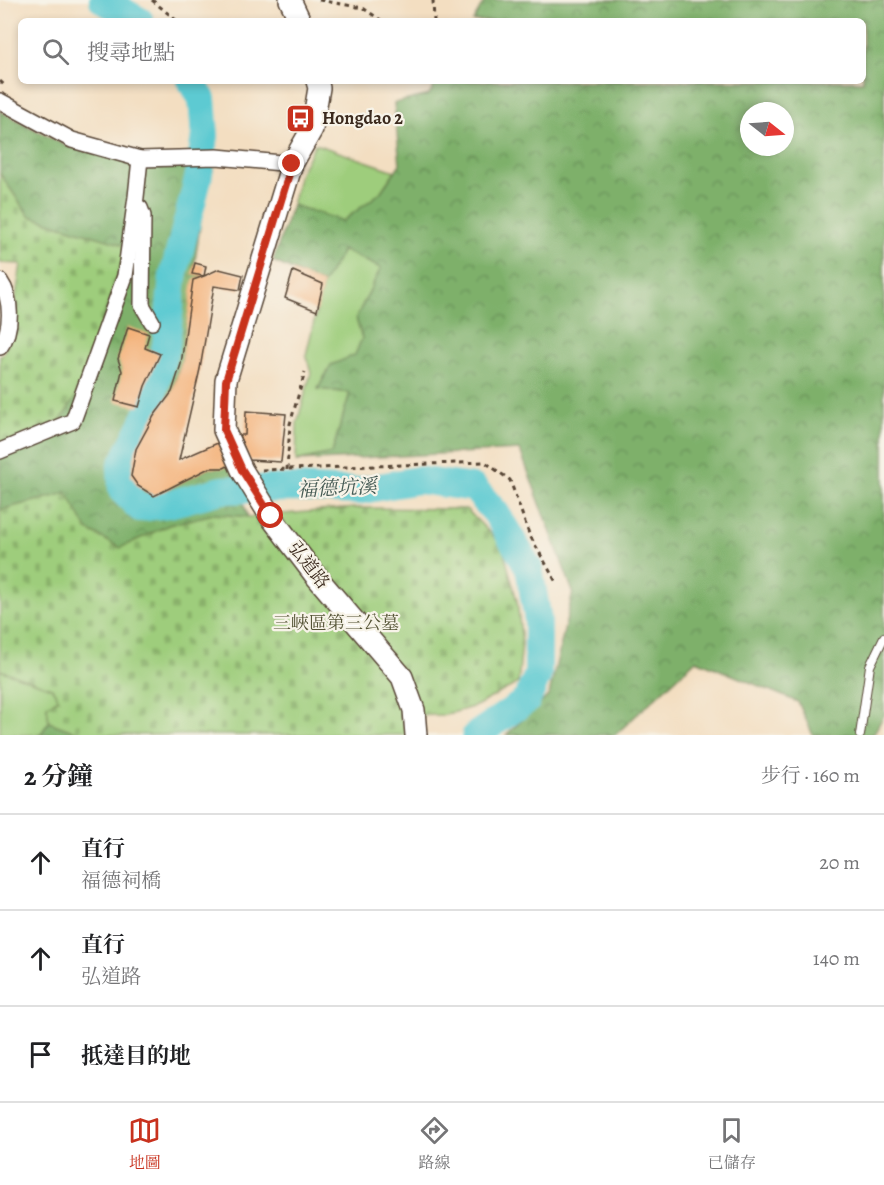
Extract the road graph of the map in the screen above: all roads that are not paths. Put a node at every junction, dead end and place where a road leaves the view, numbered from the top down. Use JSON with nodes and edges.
{"nodes":[{"id":1,"x":290,"y":0,"type":"edge"},
{"id":2,"x":299,"y":18,"type":"edge"},
{"id":3,"x":317,"y":84,"type":"edge"},
{"id":4,"x":0,"y":101,"type":"edge"},
{"id":5,"x":140,"y":159,"type":"junction"},
{"id":6,"x":292,"y":164,"type":"junction"},
{"id":7,"x":136,"y":197,"type":"junction"},
{"id":8,"x":0,"y":281,"type":"edge"},
{"id":9,"x":152,"y":322,"type":"dead end"},
{"id":10,"x":0,"y":347,"type":"edge"},
{"id":11,"x":0,"y":451,"type":"edge"},
{"id":12,"x":884,"y":637,"type":"edge"},
{"id":13,"x":416,"y":735,"type":"edge"},
{"id":14,"x":860,"y":735,"type":"edge"}],
"edges":[{"from":1,"to":2,"type":"street"},
{"from":3,"to":6,"type":"street"},
{"from":4,"to":5,"type":"street"},
{"from":5,"to":6,"type":"street"},
{"from":5,"to":7,"type":"street"},
{"from":6,"to":13,"type":"street","name":"弘道路"},
{"from":7,"to":9,"type":"street"},
{"from":7,"to":11,"type":"street"},
{"from":8,"to":10,"type":"street"},
{"from":12,"to":14,"type":"lane"}]}
